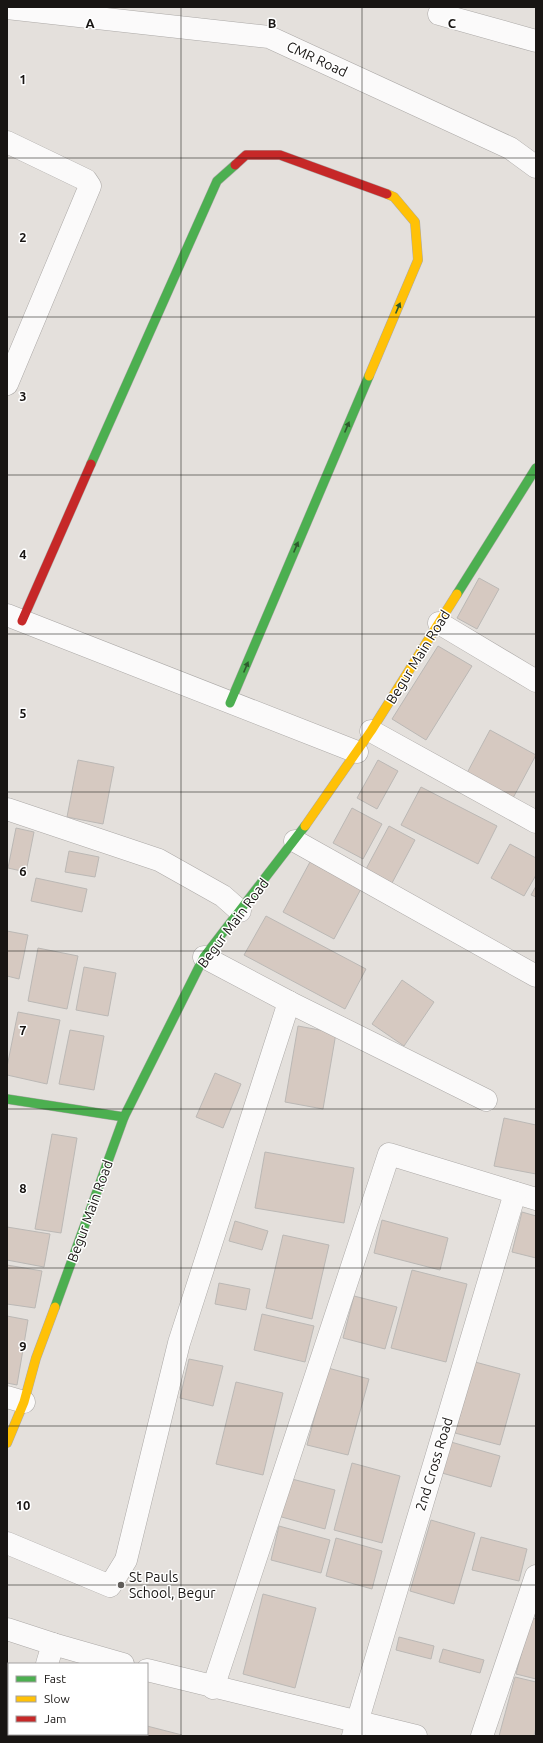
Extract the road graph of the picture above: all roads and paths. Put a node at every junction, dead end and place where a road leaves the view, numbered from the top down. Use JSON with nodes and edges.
{"nodes":[{"id":1,"x":7,"y":8,"type":"edge"},
{"id":2,"x":439,"y":14,"type":"dead end"},
{"id":3,"x":536,"y":41,"type":"edge"},
{"id":4,"x":7,"y":142,"type":"edge"},
{"id":5,"x":536,"y":167,"type":"edge"},
{"id":6,"x":7,"y":384,"type":"edge"},
{"id":7,"x":536,"y":468,"type":"edge"},
{"id":8,"x":14,"y":618,"type":"edge"},
{"id":9,"x":439,"y":622,"type":"junction"},
{"id":10,"x":536,"y":681,"type":"edge"},
{"id":11,"x":230,"y":703,"type":"junction"},
{"id":12,"x":371,"y":731,"type":"junction"},
{"id":13,"x":357,"y":752,"type":"junction"},
{"id":14,"x":7,"y":809,"type":"edge"},
{"id":15,"x":536,"y":822,"type":"edge"},
{"id":16,"x":295,"y":841,"type":"junction"},
{"id":17,"x":240,"y":911,"type":"junction"},
{"id":18,"x":204,"y":957,"type":"junction"},
{"id":19,"x":536,"y":976,"type":"edge"},
{"id":20,"x":289,"y":1002,"type":"junction"},
{"id":21,"x":7,"y":1099,"type":"edge"},
{"id":22,"x":486,"y":1100,"type":"dead end"},
{"id":23,"x":124,"y":1117,"type":"junction"},
{"id":24,"x":515,"y":1193,"type":"junction"},
{"id":25,"x":536,"y":1199,"type":"edge"},
{"id":26,"x":15,"y":1399,"type":"edge"},
{"id":27,"x":7,"y":1443,"type":"edge"},
{"id":28,"x":7,"y":1543,"type":"edge"},
{"id":29,"x":535,"y":1582,"type":"edge"},
{"id":30,"x":7,"y":1629,"type":"edge"},
{"id":31,"x":50,"y":1654,"type":"edge"},
{"id":32,"x":116,"y":1663,"type":"edge"},
{"id":33,"x":148,"y":1670,"type":"edge"},
{"id":34,"x":213,"y":1688,"type":"junction"},
{"id":35,"x":355,"y":1729,"type":"edge"},
{"id":36,"x":416,"y":1736,"type":"edge"},
{"id":37,"x":482,"y":1736,"type":"edge"}],
"edges":[{"from":1,"to":5,"type":"street","name":"CMR Road"},
{"from":2,"to":3,"type":"street"},
{"from":4,"to":6,"type":"street"},
{"from":7,"to":9,"type":"street","name":"Begur Main Road"},
{"from":8,"to":11,"type":"street"},
{"from":11,"to":8,"type":"street","one_way":true},
{"from":9,"to":10,"type":"street"},
{"from":9,"to":12,"type":"street","name":"Begur Main Road"},
{"from":11,"to":13,"type":"street"},
{"from":12,"to":13,"type":"street","name":"Begur Main Road"},
{"from":12,"to":15,"type":"street"},
{"from":13,"to":16,"type":"street","name":"Begur Main Road"},
{"from":14,"to":17,"type":"street"},
{"from":16,"to":17,"type":"street","name":"Begur Main Road"},
{"from":16,"to":19,"type":"street"},
{"from":17,"to":18,"type":"street","name":"Begur Main Road"},
{"from":18,"to":20,"type":"street"},
{"from":18,"to":23,"type":"street","name":"Begur Main Road"},
{"from":20,"to":22,"type":"street"},
{"from":20,"to":28,"type":"street"},
{"from":21,"to":23,"type":"street"},
{"from":23,"to":26,"type":"street","name":"Begur Main Road"},
{"from":24,"to":25,"type":"street"},
{"from":24,"to":34,"type":"street"},
{"from":24,"to":35,"type":"street","name":"2nd Cross Road"},
{"from":26,"to":27,"type":"street","name":"Begur Main Road"},
{"from":29,"to":37,"type":"street"},
{"from":30,"to":31,"type":"street"},
{"from":31,"to":32,"type":"street"},
{"from":33,"to":34,"type":"street"},
{"from":34,"to":35,"type":"street"},
{"from":35,"to":36,"type":"street"}]}
